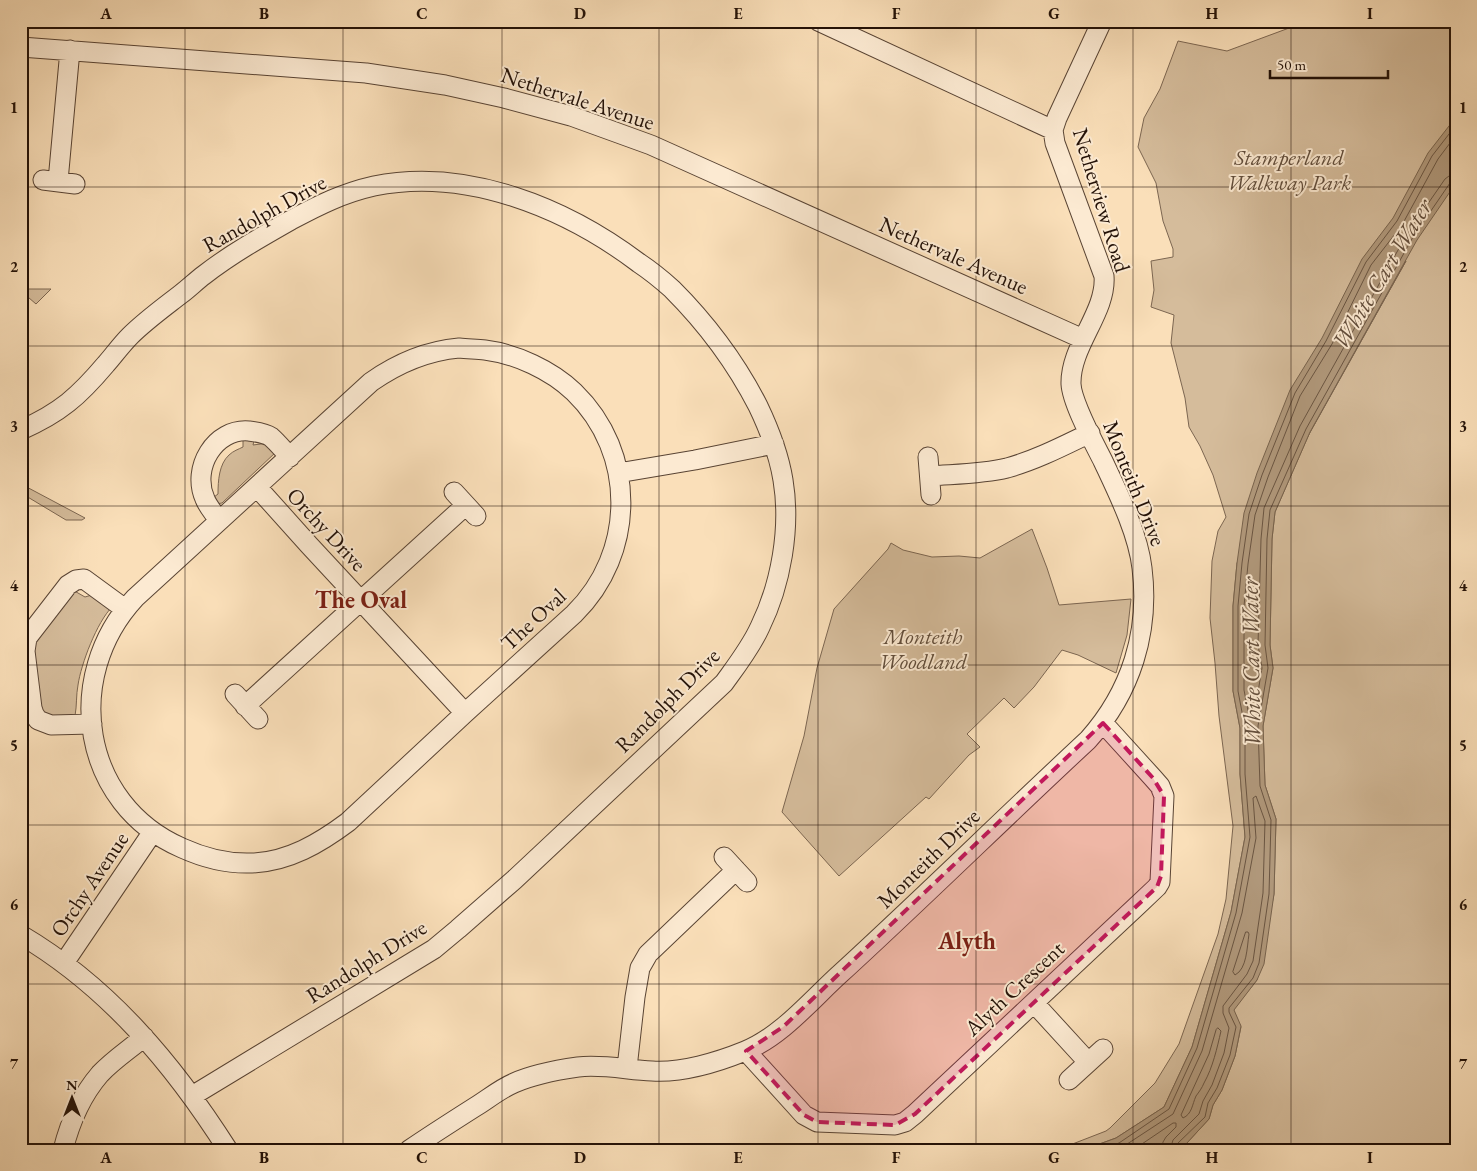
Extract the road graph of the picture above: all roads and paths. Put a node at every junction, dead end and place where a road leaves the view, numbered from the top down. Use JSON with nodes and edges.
{"nodes":[{"id":1,"x":818,"y":21,"type":"edge"},
{"id":2,"x":1102,"y":21,"type":"edge"},
{"id":3,"x":21,"y":47,"type":"edge"},
{"id":4,"x":70,"y":50,"type":"junction"},
{"id":5,"x":1054,"y":130,"type":"junction"},
{"id":6,"x":59,"y":181,"type":"dead end"},
{"id":7,"x":1083,"y":339,"type":"junction"},
{"id":8,"x":21,"y":430,"type":"edge"},
{"id":9,"x":1090,"y":433,"type":"junction"},
{"id":10,"x":774,"y":444,"type":"junction"},
{"id":11,"x":290,"y":457,"type":"junction"},
{"id":12,"x":928,"y":457,"type":"dead end"},
{"id":13,"x":618,"y":473,"type":"junction"},
{"id":14,"x":930,"y":476,"type":"junction"},
{"id":15,"x":257,"y":487,"type":"junction"},
{"id":16,"x":932,"y":495,"type":"dead end"},
{"id":17,"x":465,"y":504,"type":"dead end"},
{"id":18,"x":219,"y":522,"type":"junction"},
{"id":19,"x":361,"y":600,"type":"junction"},
{"id":20,"x":125,"y":609,"type":"junction"},
{"id":21,"x":246,"y":706,"type":"dead end"},
{"id":22,"x":465,"y":712,"type":"junction"},
{"id":23,"x":1103,"y":723,"type":"junction"},
{"id":24,"x":92,"y":724,"type":"junction"},
{"id":25,"x":152,"y":833,"type":"junction"},
{"id":26,"x":735,"y":870,"type":"dead end"},
{"id":27,"x":21,"y":935,"type":"edge"},
{"id":28,"x":64,"y":963,"type":"junction"},
{"id":29,"x":1034,"y":1003,"type":"junction"},
{"id":30,"x":144,"y":1037,"type":"junction"},
{"id":31,"x":1103,"y":1048,"type":"dead end"},
{"id":32,"x":746,"y":1051,"type":"junction"},
{"id":33,"x":1088,"y":1062,"type":"junction"},
{"id":34,"x":627,"y":1068,"type":"junction"},
{"id":35,"x":1069,"y":1080,"type":"dead end"},
{"id":36,"x":192,"y":1096,"type":"junction"},
{"id":37,"x":64,"y":1150,"type":"edge"},
{"id":38,"x":228,"y":1150,"type":"edge"},
{"id":39,"x":409,"y":1150,"type":"edge"}],
"edges":[{"from":1,"to":5,"type":"street"},
{"from":2,"to":5,"type":"street","name":"Netherview Road"},
{"from":3,"to":4,"type":"street","name":"Nethervale Avenue"},
{"from":4,"to":6,"type":"street"},
{"from":4,"to":7,"type":"street","name":"Nethervale Avenue"},
{"from":5,"to":7,"type":"street","name":"Netherview Road"},
{"from":7,"to":9,"type":"street","name":"Monteith Drive"},
{"from":8,"to":10,"type":"street","name":"Randolph Drive"},
{"from":9,"to":14,"type":"street"},
{"from":9,"to":23,"type":"street","name":"Monteith Drive"},
{"from":10,"to":13,"type":"street"},
{"from":10,"to":36,"type":"street","name":"Randolph Drive"},
{"from":11,"to":13,"type":"street","name":"The Oval"},
{"from":11,"to":15,"type":"street","name":"The Oval"},
{"from":11,"to":18,"type":"street"},
{"from":12,"to":14,"type":"street"},
{"from":13,"to":22,"type":"street","name":"The Oval"},
{"from":14,"to":16,"type":"street"},
{"from":15,"to":18,"type":"street","name":"The Oval"},
{"from":15,"to":19,"type":"street","name":"Orchy Drive"},
{"from":17,"to":19,"type":"street"},
{"from":18,"to":20,"type":"street","name":"The Oval"},
{"from":19,"to":21,"type":"street"},
{"from":19,"to":22,"type":"street","name":"Orchy Drive"},
{"from":20,"to":24,"type":"street","name":"The Oval"},
{"from":20,"to":24,"type":"street"},
{"from":22,"to":25,"type":"street","name":"The Oval"},
{"from":23,"to":29,"type":"street","name":"Alyth Crescent"},
{"from":23,"to":32,"type":"street","name":"Monteith Drive"},
{"from":24,"to":25,"type":"street","name":"The Oval"},
{"from":25,"to":28,"type":"street","name":"Orchy Avenue"},
{"from":26,"to":34,"type":"street"},
{"from":27,"to":28,"type":"street"},
{"from":28,"to":30,"type":"street"},
{"from":29,"to":32,"type":"street","name":"Alyth Crescent"},
{"from":29,"to":33,"type":"street"},
{"from":30,"to":36,"type":"street"},
{"from":30,"to":37,"type":"street"},
{"from":31,"to":33,"type":"street"},
{"from":32,"to":34,"type":"street","name":"Monteith Drive"},
{"from":33,"to":35,"type":"street"},
{"from":34,"to":39,"type":"street","name":"Monteith Drive"},
{"from":36,"to":38,"type":"street"}]}
